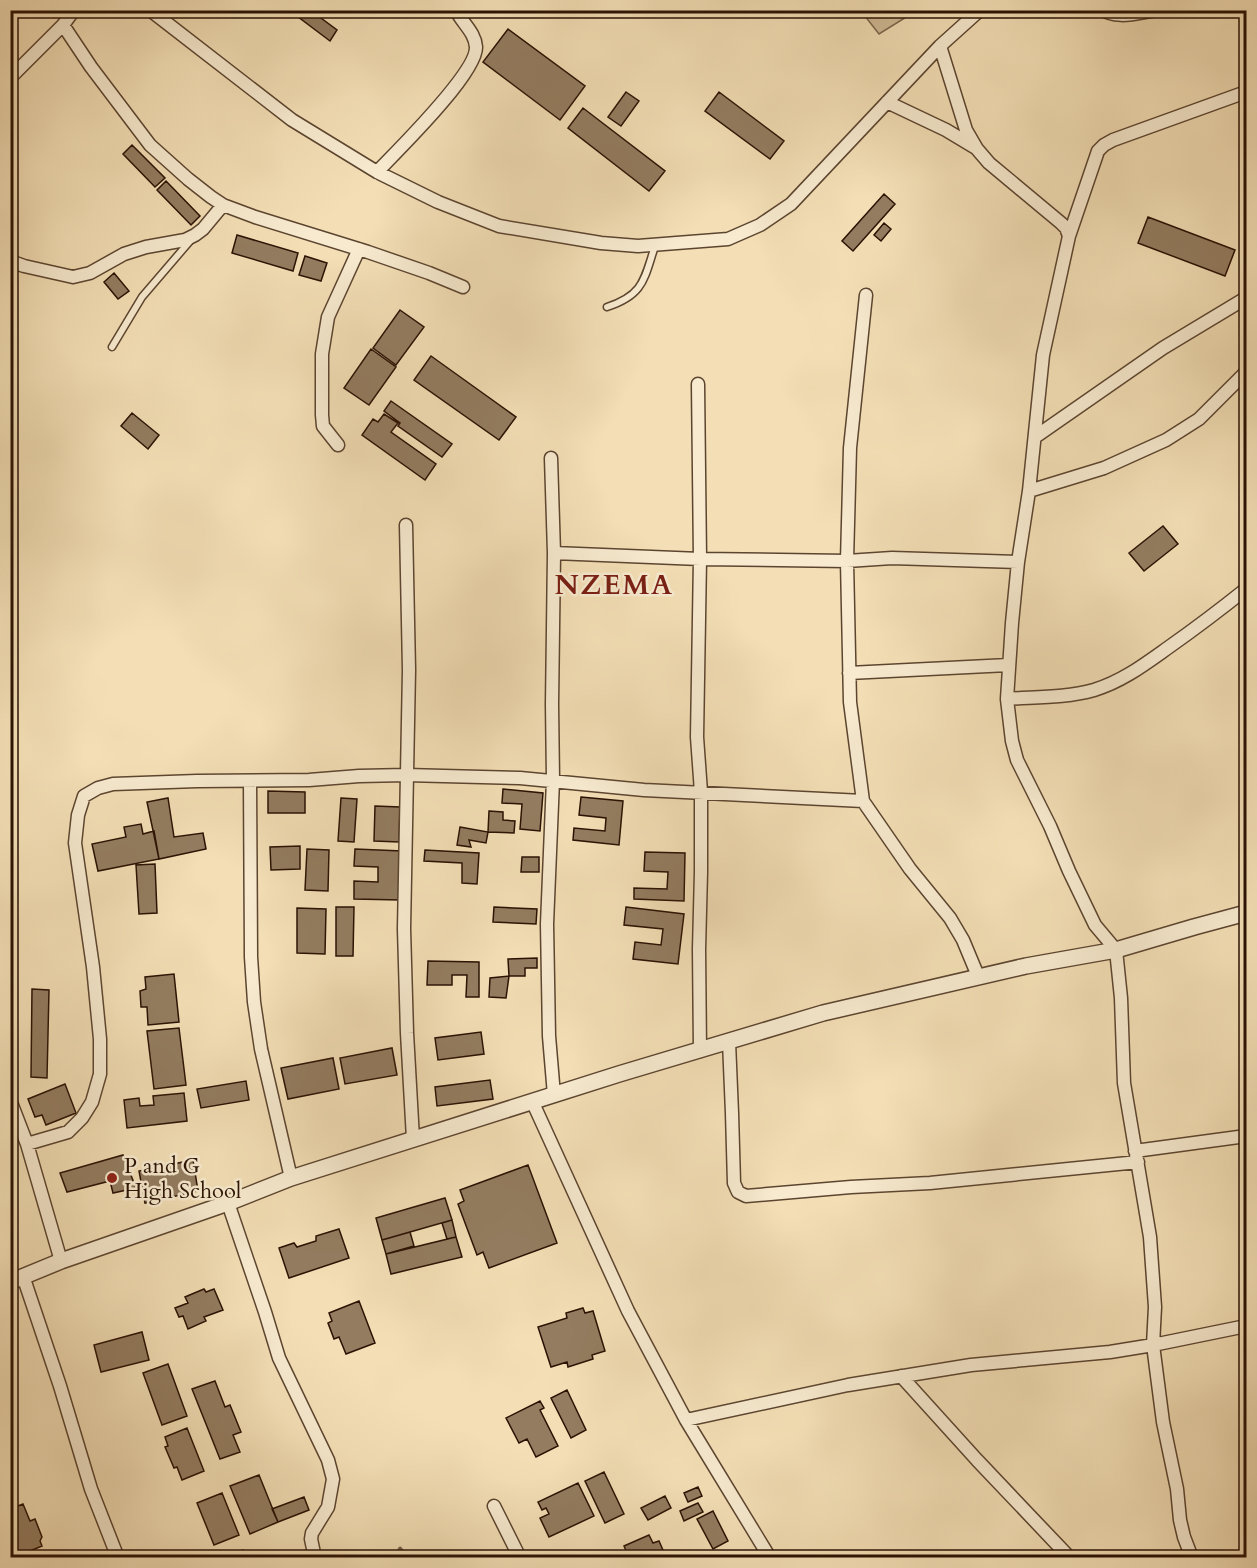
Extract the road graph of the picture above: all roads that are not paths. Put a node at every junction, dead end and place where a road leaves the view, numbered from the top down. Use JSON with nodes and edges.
{"nodes":[{"id":1,"x":74,"y":10,"type":"edge"},
{"id":2,"x":150,"y":10,"type":"edge"},
{"id":3,"x":456,"y":10,"type":"edge"},
{"id":4,"x":980,"y":10,"type":"edge"},
{"id":5,"x":1095,"y":10,"type":"edge"},
{"id":6,"x":1157,"y":13,"type":"dead end"},
{"id":7,"x":63,"y":25,"type":"junction"},
{"id":8,"x":940,"y":46,"type":"junction"},
{"id":9,"x":10,"y":78,"type":"edge"},
{"id":10,"x":1246,"y":92,"type":"edge"},
{"id":11,"x":887,"y":102,"type":"junction"},
{"id":12,"x":977,"y":149,"type":"junction"},
{"id":13,"x":377,"y":171,"type":"junction"},
{"id":14,"x":223,"y":205,"type":"junction"},
{"id":15,"x":195,"y":235,"type":"junction"},
{"id":16,"x":1069,"y":236,"type":"junction"},
{"id":17,"x":655,"y":245,"type":"junction"},
{"id":18,"x":359,"y":249,"type":"junction"},
{"id":19,"x":10,"y":261,"type":"edge"},
{"id":20,"x":462,"y":287,"type":"dead end"},
{"id":21,"x":866,"y":295,"type":"dead end"},
{"id":22,"x":1246,"y":298,"type":"edge"},
{"id":23,"x":607,"y":307,"type":"dead end"},
{"id":24,"x":112,"y":347,"type":"dead end"},
{"id":25,"x":1246,"y":372,"type":"edge"},
{"id":26,"x":698,"y":384,"type":"dead end"},
{"id":27,"x":1035,"y":437,"type":"junction"},
{"id":28,"x":338,"y":446,"type":"dead end"},
{"id":29,"x":551,"y":458,"type":"dead end"},
{"id":30,"x":1029,"y":491,"type":"junction"},
{"id":31,"x":406,"y":525,"type":"dead end"},
{"id":32,"x":554,"y":554,"type":"junction"},
{"id":33,"x":700,"y":559,"type":"junction"},
{"id":34,"x":848,"y":561,"type":"junction"},
{"id":35,"x":1018,"y":562,"type":"junction"},
{"id":36,"x":1246,"y":589,"type":"edge"},
{"id":37,"x":1008,"y":665,"type":"junction"},
{"id":38,"x":849,"y":673,"type":"junction"},
{"id":39,"x":1007,"y":699,"type":"junction"},
{"id":40,"x":406,"y":775,"type":"junction"},
{"id":41,"x":553,"y":780,"type":"junction"},
{"id":42,"x":250,"y":781,"type":"junction"},
{"id":43,"x":701,"y":792,"type":"junction"},
{"id":44,"x":863,"y":801,"type":"junction"},
{"id":45,"x":1246,"y":913,"type":"edge"},
{"id":46,"x":1116,"y":950,"type":"junction"},
{"id":47,"x":978,"y":976,"type":"junction"},
{"id":48,"x":729,"y":1042,"type":"junction"},
{"id":49,"x":700,"y":1051,"type":"junction"},
{"id":50,"x":554,"y":1095,"type":"junction"},
{"id":51,"x":10,"y":1100,"type":"edge"},
{"id":52,"x":532,"y":1103,"type":"junction"},
{"id":53,"x":1246,"y":1136,"type":"edge"},
{"id":54,"x":413,"y":1139,"type":"junction"},
{"id":55,"x":27,"y":1144,"type":"junction"},
{"id":56,"x":1136,"y":1157,"type":"junction"},
{"id":57,"x":291,"y":1178,"type":"junction"},
{"id":58,"x":228,"y":1203,"type":"junction"},
{"id":59,"x":61,"y":1261,"type":"junction"},
{"id":60,"x":17,"y":1279,"type":"edge"},
{"id":61,"x":1246,"y":1326,"type":"edge"},
{"id":62,"x":1153,"y":1345,"type":"junction"},
{"id":63,"x":901,"y":1376,"type":"junction"},
{"id":64,"x":686,"y":1420,"type":"junction"},
{"id":65,"x":495,"y":1506,"type":"dead end"},
{"id":66,"x":118,"y":1557,"type":"edge"},
{"id":67,"x":315,"y":1557,"type":"edge"},
{"id":68,"x":520,"y":1557,"type":"edge"},
{"id":69,"x":770,"y":1557,"type":"edge"},
{"id":70,"x":1070,"y":1557,"type":"edge"},
{"id":71,"x":1192,"y":1557,"type":"edge"}],
"edges":[{"from":1,"to":7,"type":"street"},
{"from":2,"to":13,"type":"street"},
{"from":3,"to":13,"type":"street"},
{"from":4,"to":8,"type":"street"},
{"from":5,"to":6,"type":"lane"},
{"from":7,"to":9,"type":"street"},
{"from":7,"to":14,"type":"street"},
{"from":8,"to":11,"type":"street"},
{"from":8,"to":12,"type":"street"},
{"from":10,"to":16,"type":"street"},
{"from":11,"to":12,"type":"street"},
{"from":11,"to":17,"type":"street"},
{"from":12,"to":16,"type":"street"},
{"from":13,"to":17,"type":"street"},
{"from":14,"to":15,"type":"street"},
{"from":14,"to":18,"type":"street"},
{"from":15,"to":19,"type":"street"},
{"from":15,"to":24,"type":"lane"},
{"from":16,"to":27,"type":"street"},
{"from":17,"to":23,"type":"lane"},
{"from":18,"to":20,"type":"street"},
{"from":18,"to":28,"type":"street"},
{"from":21,"to":34,"type":"street"},
{"from":22,"to":27,"type":"street"},
{"from":25,"to":30,"type":"street"},
{"from":26,"to":33,"type":"street"},
{"from":27,"to":30,"type":"street"},
{"from":29,"to":32,"type":"street"},
{"from":30,"to":35,"type":"street"},
{"from":31,"to":40,"type":"street"},
{"from":32,"to":33,"type":"street"},
{"from":32,"to":41,"type":"street"},
{"from":33,"to":34,"type":"street"},
{"from":33,"to":43,"type":"street"},
{"from":34,"to":35,"type":"street"},
{"from":34,"to":38,"type":"street"},
{"from":35,"to":37,"type":"street"},
{"from":36,"to":39,"type":"street"},
{"from":37,"to":38,"type":"street"},
{"from":37,"to":39,"type":"street"},
{"from":38,"to":44,"type":"street"},
{"from":39,"to":46,"type":"street"},
{"from":40,"to":41,"type":"street"},
{"from":40,"to":42,"type":"street"},
{"from":40,"to":54,"type":"street"},
{"from":41,"to":43,"type":"street"},
{"from":41,"to":50,"type":"street"},
{"from":42,"to":55,"type":"street"},
{"from":42,"to":57,"type":"street"},
{"from":43,"to":44,"type":"street"},
{"from":43,"to":49,"type":"street"},
{"from":44,"to":47,"type":"street"},
{"from":45,"to":46,"type":"street"},
{"from":46,"to":47,"type":"street"},
{"from":46,"to":56,"type":"street"},
{"from":47,"to":48,"type":"street"},
{"from":48,"to":49,"type":"street"},
{"from":48,"to":56,"type":"street"},
{"from":49,"to":50,"type":"street"},
{"from":50,"to":52,"type":"street"},
{"from":51,"to":55,"type":"street"},
{"from":52,"to":54,"type":"street"},
{"from":52,"to":64,"type":"street"},
{"from":53,"to":56,"type":"street"},
{"from":54,"to":57,"type":"street"},
{"from":55,"to":59,"type":"street"},
{"from":56,"to":62,"type":"street"},
{"from":57,"to":58,"type":"street"},
{"from":58,"to":59,"type":"street"},
{"from":58,"to":67,"type":"street"},
{"from":59,"to":60,"type":"street"},
{"from":60,"to":66,"type":"street"},
{"from":61,"to":62,"type":"street"},
{"from":62,"to":63,"type":"street"},
{"from":62,"to":71,"type":"street"},
{"from":63,"to":64,"type":"street"},
{"from":63,"to":70,"type":"street"},
{"from":64,"to":69,"type":"street"},
{"from":65,"to":68,"type":"street"}]}
